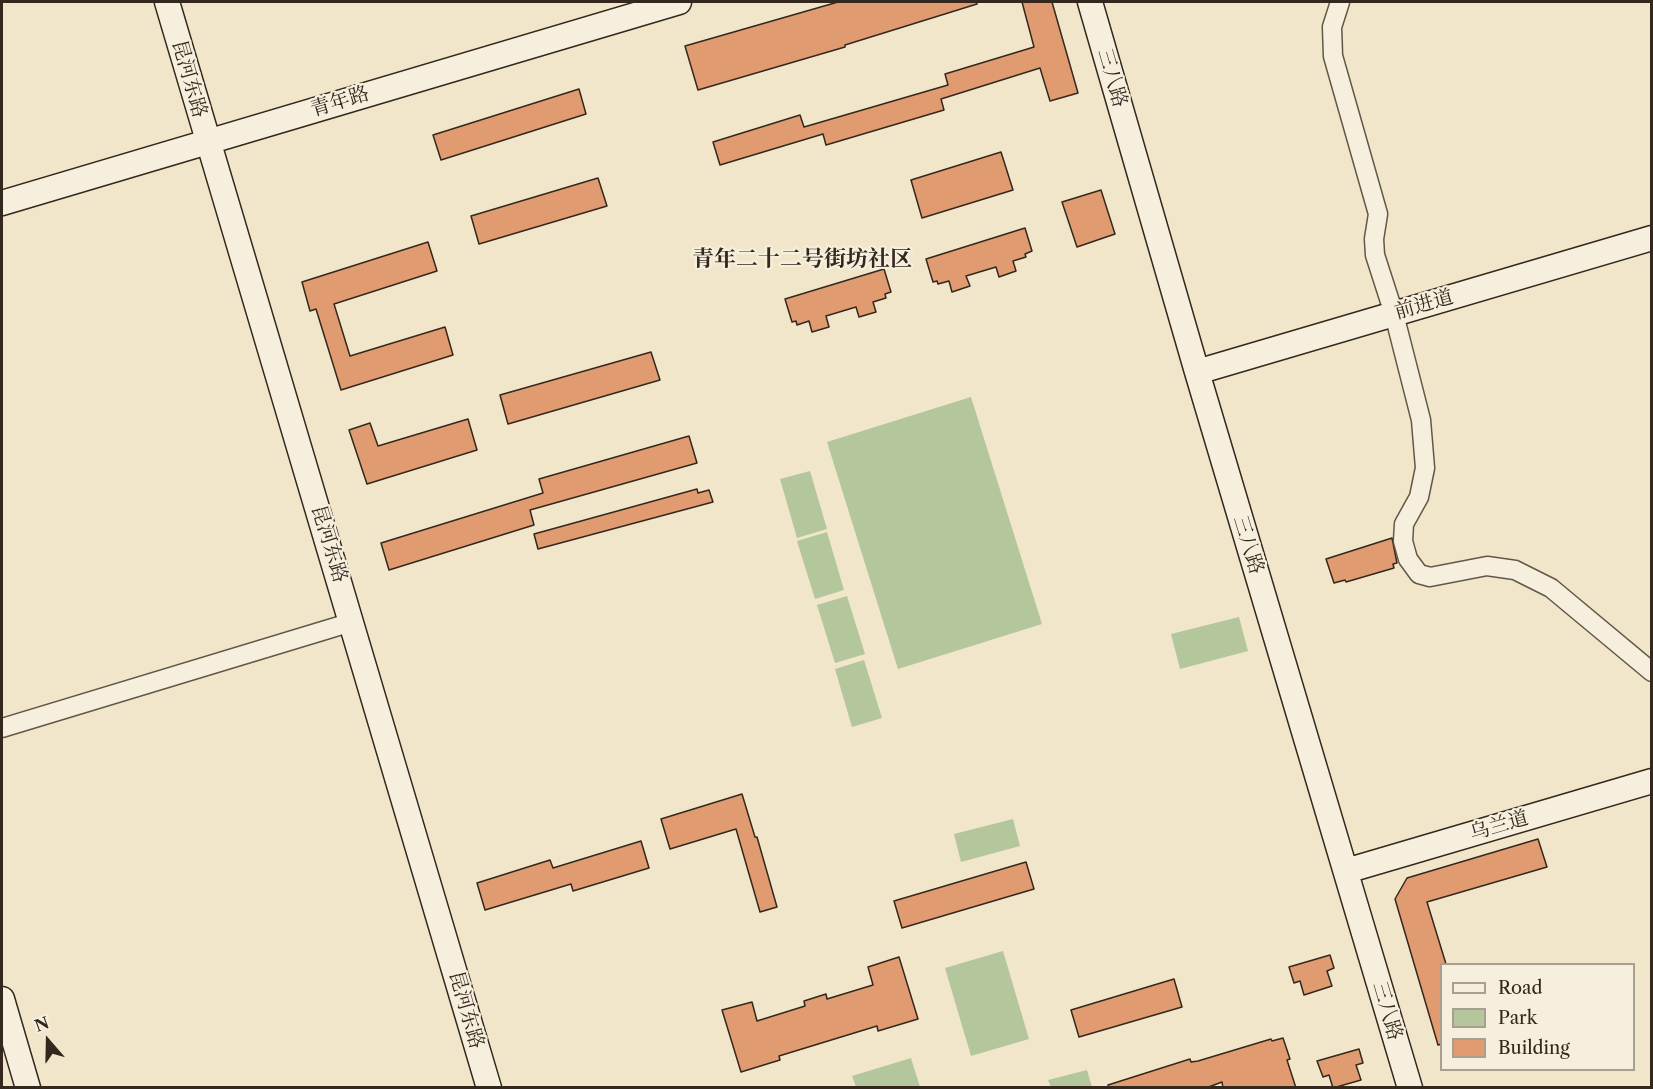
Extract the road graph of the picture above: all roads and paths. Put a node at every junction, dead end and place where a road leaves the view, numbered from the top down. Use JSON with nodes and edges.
{"nodes":[{"id":1,"x":167,"y":2,"type":"edge"},
{"id":2,"x":679,"y":2,"type":"edge"},
{"id":3,"x":1090,"y":2,"type":"edge"},
{"id":4,"x":1340,"y":2,"type":"edge"},
{"id":5,"x":208,"y":142,"type":"junction"},
{"id":6,"x":2,"y":203,"type":"edge"},
{"id":7,"x":1652,"y":238,"type":"edge"},
{"id":8,"x":1394,"y":314,"type":"junction"},
{"id":9,"x":1197,"y":372,"type":"junction"},
{"id":10,"x":352,"y":622,"type":"junction"},
{"id":11,"x":1652,"y":672,"type":"edge"},
{"id":12,"x":2,"y":728,"type":"edge"},
{"id":13,"x":1652,"y":781,"type":"edge"},
{"id":14,"x":1346,"y":871,"type":"junction"},
{"id":15,"x":2,"y":999,"type":"edge"},
{"id":16,"x":28,"y":1088,"type":"edge"},
{"id":17,"x":489,"y":1088,"type":"edge"},
{"id":18,"x":1410,"y":1088,"type":"edge"}],
"edges":[{"from":1,"to":5,"type":"street","name":"昆河东路"},
{"from":2,"to":5,"type":"street","name":"青年路"},
{"from":3,"to":9,"type":"street","name":"三八路"},
{"from":4,"to":8,"type":"street"},
{"from":5,"to":6,"type":"street","name":"青年路"},
{"from":5,"to":10,"type":"street","name":"昆河东路"},
{"from":7,"to":8,"type":"street","name":"前进道"},
{"from":8,"to":9,"type":"street","name":"前进道"},
{"from":8,"to":11,"type":"street"},
{"from":9,"to":14,"type":"street","name":"三八路"},
{"from":10,"to":12,"type":"street"},
{"from":10,"to":17,"type":"street","name":"昆河东路"},
{"from":13,"to":14,"type":"street","name":"乌兰道"},
{"from":14,"to":18,"type":"street","name":"三八路"},
{"from":15,"to":16,"type":"street"}]}
